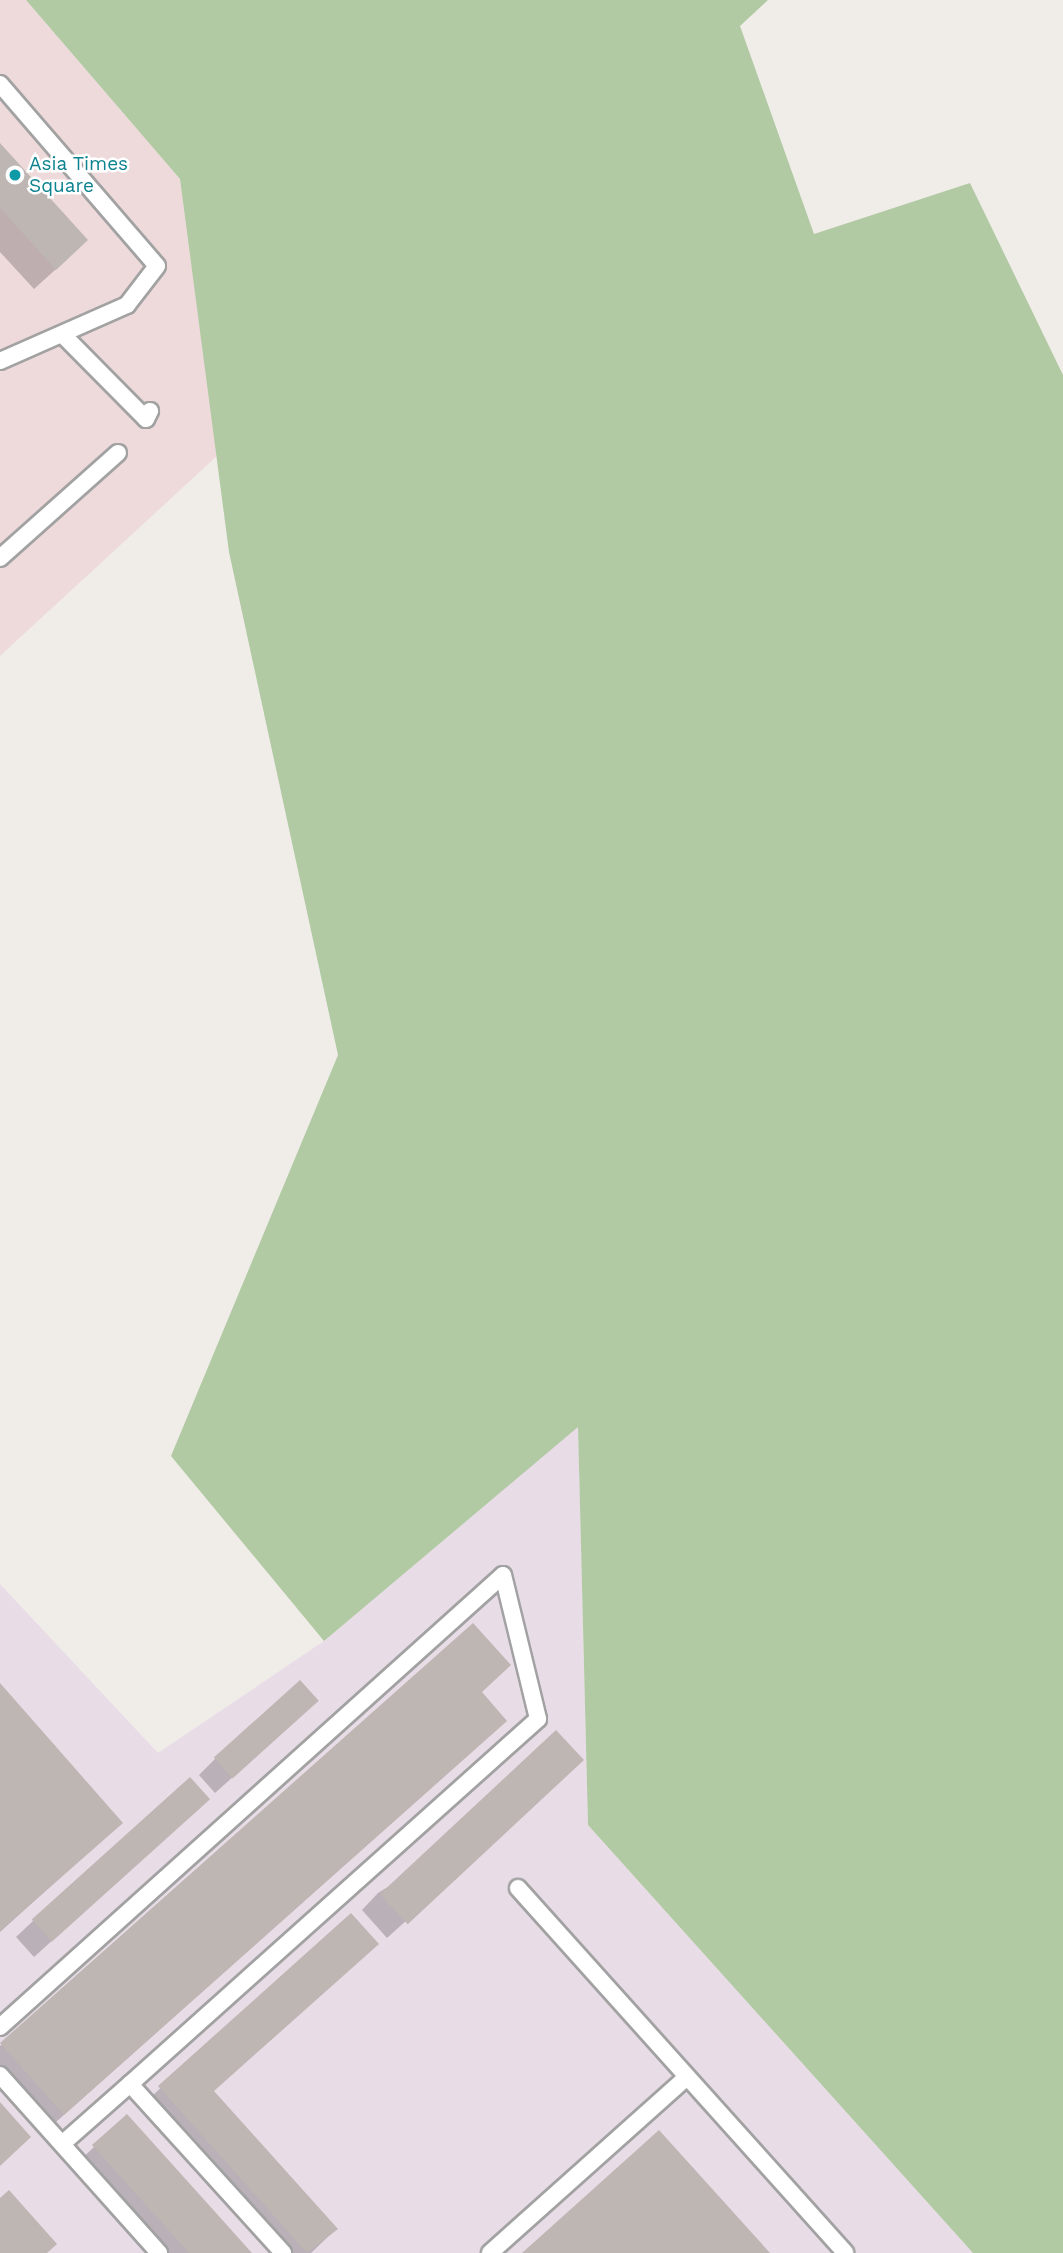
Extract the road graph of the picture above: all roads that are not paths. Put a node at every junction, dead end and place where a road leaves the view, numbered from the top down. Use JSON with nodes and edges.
{"nodes":[{"id":1,"x":0,"y":84,"type":"edge"},
{"id":2,"x":63,"y":335,"type":"junction"},
{"id":3,"x":0,"y":361,"type":"edge"},
{"id":4,"x":150,"y":411,"type":"dead end"},
{"id":5,"x":118,"y":453,"type":"dead end"},
{"id":6,"x":0,"y":558,"type":"edge"},
{"id":7,"x":518,"y":1888,"type":"dead end"},
{"id":8,"x":0,"y":2027,"type":"edge"},
{"id":9,"x":0,"y":2074,"type":"edge"},
{"id":10,"x":687,"y":2077,"type":"junction"},
{"id":11,"x":130,"y":2084,"type":"junction"},
{"id":12,"x":62,"y":2144,"type":"junction"},
{"id":13,"x":159,"y":2253,"type":"edge"},
{"id":14,"x":283,"y":2253,"type":"edge"},
{"id":15,"x":490,"y":2253,"type":"edge"},
{"id":16,"x":845,"y":2253,"type":"edge"}],
"edges":[{"from":1,"to":2,"type":"lane"},
{"from":2,"to":3,"type":"lane"},
{"from":2,"to":4,"type":"lane"},
{"from":5,"to":6,"type":"lane"},
{"from":7,"to":10,"type":"lane"},
{"from":8,"to":11,"type":"lane"},
{"from":9,"to":12,"type":"lane"},
{"from":10,"to":15,"type":"lane"},
{"from":10,"to":16,"type":"lane"},
{"from":11,"to":12,"type":"lane"},
{"from":11,"to":14,"type":"lane"},
{"from":12,"to":13,"type":"lane"}]}
